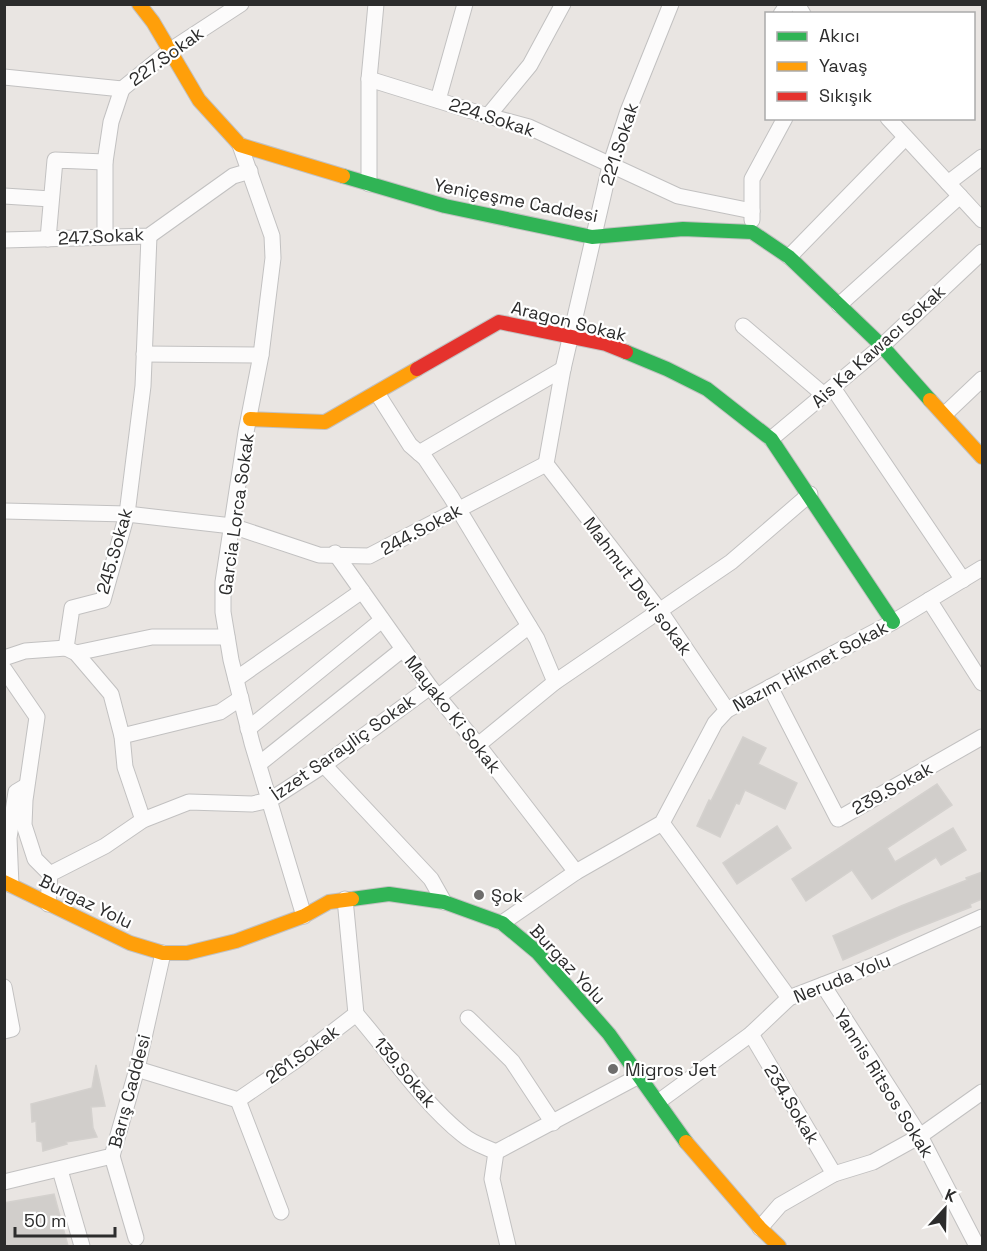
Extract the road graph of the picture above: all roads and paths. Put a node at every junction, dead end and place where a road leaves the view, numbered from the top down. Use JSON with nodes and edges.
{"nodes":[{"id":1,"x":140,"y":4,"type":"edge"},
{"id":2,"x":241,"y":4,"type":"edge"},
{"id":3,"x":376,"y":4,"type":"edge"},
{"id":4,"x":465,"y":4,"type":"edge"},
{"id":5,"x":563,"y":4,"type":"edge"},
{"id":6,"x":671,"y":4,"type":"edge"},
{"id":7,"x":169,"y":51,"type":"junction"},
{"id":8,"x":4,"y":76,"type":"edge"},
{"id":9,"x":369,"y":79,"type":"junction"},
{"id":10,"x":122,"y":89,"type":"junction"},
{"id":11,"x":438,"y":100,"type":"junction"},
{"id":12,"x":488,"y":116,"type":"junction"},
{"id":13,"x":784,"y":120,"type":"edge"},
{"id":14,"x":890,"y":120,"type":"edge"},
{"id":15,"x":905,"y":138,"type":"junction"},
{"id":16,"x":240,"y":145,"type":"junction"},
{"id":17,"x":982,"y":157,"type":"edge"},
{"id":18,"x":105,"y":162,"type":"junction"},
{"id":19,"x":610,"y":166,"type":"junction"},
{"id":20,"x":250,"y":171,"type":"junction"},
{"id":21,"x":948,"y":183,"type":"junction"},
{"id":22,"x":369,"y":184,"type":"junction"},
{"id":23,"x":4,"y":196,"type":"edge"},
{"id":24,"x":960,"y":196,"type":"junction"},
{"id":25,"x":51,"y":200,"type":"junction"},
{"id":26,"x":752,"y":211,"type":"junction"},
{"id":27,"x":982,"y":220,"type":"edge"},
{"id":28,"x":752,"y":232,"type":"junction"},
{"id":29,"x":149,"y":236,"type":"junction"},
{"id":30,"x":105,"y":237,"type":"junction"},
{"id":31,"x":592,"y":237,"type":"junction"},
{"id":32,"x":48,"y":238,"type":"junction"},
{"id":33,"x":4,"y":240,"type":"edge"},
{"id":34,"x":982,"y":252,"type":"edge"},
{"id":35,"x":789,"y":257,"type":"junction"},
{"id":36,"x":839,"y":305,"type":"junction"},
{"id":37,"x":743,"y":326,"type":"dead end"},
{"id":38,"x":571,"y":337,"type":"junction"},
{"id":39,"x":882,"y":346,"type":"junction"},
{"id":40,"x":144,"y":354,"type":"junction"},
{"id":41,"x":261,"y":355,"type":"junction"},
{"id":42,"x":563,"y":369,"type":"junction"},
{"id":43,"x":982,"y":379,"type":"edge"},
{"id":44,"x":829,"y":391,"type":"junction"},
{"id":45,"x":377,"y":393,"type":"junction"},
{"id":46,"x":945,"y":414,"type":"junction"},
{"id":47,"x":249,"y":419,"type":"junction"},
{"id":48,"x":771,"y":439,"type":"junction"},
{"id":49,"x":419,"y":453,"type":"junction"},
{"id":50,"x":982,"y":457,"type":"edge"},
{"id":51,"x":546,"y":464,"type":"junction"},
{"id":52,"x":810,"y":494,"type":"junction"},
{"id":53,"x":458,"y":510,"type":"junction"},
{"id":54,"x":4,"y":511,"type":"edge"},
{"id":55,"x":127,"y":514,"type":"junction"},
{"id":56,"x":232,"y":526,"type":"junction"},
{"id":57,"x":336,"y":554,"type":"junction"},
{"id":58,"x":982,"y":568,"type":"edge"},
{"id":59,"x":963,"y":580,"type":"junction"},
{"id":60,"x":362,"y":591,"type":"junction"},
{"id":61,"x":929,"y":600,"type":"junction"},
{"id":62,"x":660,"y":611,"type":"junction"},
{"id":63,"x":382,"y":620,"type":"junction"},
{"id":64,"x":893,"y":622,"type":"junction"},
{"id":65,"x":529,"y":626,"type":"junction"},
{"id":66,"x":227,"y":636,"type":"junction"},
{"id":67,"x":403,"y":649,"type":"junction"},
{"id":68,"x":71,"y":650,"type":"junction"},
{"id":69,"x":4,"y":658,"type":"edge"},
{"id":70,"x":4,"y":669,"type":"edge"},
{"id":71,"x":236,"y":679,"type":"junction"},
{"id":72,"x":555,"y":682,"type":"junction"},
{"id":73,"x":982,"y":683,"type":"edge"},
{"id":74,"x":770,"y":687,"type":"junction"},
{"id":75,"x":434,"y":692,"type":"junction"},
{"id":76,"x":241,"y":698,"type":"junction"},
{"id":77,"x":727,"y":710,"type":"junction"},
{"id":78,"x":248,"y":729,"type":"junction"},
{"id":79,"x":123,"y":736,"type":"junction"},
{"id":80,"x":982,"y":737,"type":"edge"},
{"id":81,"x":478,"y":745,"type":"junction"},
{"id":82,"x":259,"y":764,"type":"junction"},
{"id":83,"x":324,"y":765,"type":"junction"},
{"id":84,"x":27,"y":786,"type":"junction"},
{"id":85,"x":270,"y":800,"type":"junction"},
{"id":86,"x":143,"y":820,"type":"junction"},
{"id":87,"x":662,"y":824,"type":"junction"},
{"id":88,"x":576,"y":872,"type":"junction"},
{"id":89,"x":50,"y":874,"type":"junction"},
{"id":90,"x":8,"y":884,"type":"edge"},
{"id":91,"x":345,"y":899,"type":"junction"},
{"id":92,"x":444,"y":902,"type":"junction"},
{"id":93,"x":48,"y":904,"type":"junction"},
{"id":94,"x":304,"y":916,"type":"junction"},
{"id":95,"x":982,"y":917,"type":"edge"},
{"id":96,"x":502,"y":923,"type":"junction"},
{"id":97,"x":163,"y":953,"type":"junction"},
{"id":98,"x":823,"y":985,"type":"junction"},
{"id":99,"x":4,"y":987,"type":"edge"},
{"id":100,"x":789,"y":998,"type":"junction"},
{"id":101,"x":356,"y":1014,"type":"junction"},
{"id":102,"x":468,"y":1017,"type":"dead end"},
{"id":103,"x":8,"y":1030,"type":"edge"},
{"id":104,"x":751,"y":1034,"type":"junction"},
{"id":105,"x":137,"y":1069,"type":"junction"},
{"id":106,"x":639,"y":1076,"type":"junction"},
{"id":107,"x":982,"y":1092,"type":"edge"},
{"id":108,"x":238,"y":1100,"type":"junction"},
{"id":109,"x":658,"y":1102,"type":"junction"},
{"id":110,"x":553,"y":1123,"type":"junction"},
{"id":111,"x":920,"y":1136,"type":"junction"},
{"id":112,"x":496,"y":1152,"type":"junction"},
{"id":113,"x":112,"y":1156,"type":"junction"},
{"id":114,"x":60,"y":1170,"type":"junction"},
{"id":115,"x":834,"y":1174,"type":"junction"},
{"id":116,"x":4,"y":1182,"type":"edge"},
{"id":117,"x":281,"y":1212,"type":"dead end"},
{"id":118,"x":760,"y":1228,"type":"junction"},
{"id":119,"x":136,"y":1238,"type":"dead end"},
{"id":120,"x":82,"y":1246,"type":"edge"},
{"id":121,"x":508,"y":1246,"type":"edge"},
{"id":122,"x":779,"y":1246,"type":"edge"},
{"id":123,"x":977,"y":1246,"type":"edge"}],
"edges":[{"from":1,"to":7,"type":"street"},
{"from":2,"to":7,"type":"street","name":"227.Sokak"},
{"from":3,"to":9,"type":"street"},
{"from":4,"to":11,"type":"street"},
{"from":5,"to":12,"type":"street"},
{"from":6,"to":19,"type":"street","name":"221.Sokak"},
{"from":7,"to":10,"type":"street","name":"227.Sokak"},
{"from":7,"to":16,"type":"street"},
{"from":8,"to":10,"type":"street"},
{"from":9,"to":11,"type":"street","name":"224.Sokak"},
{"from":9,"to":22,"type":"street"},
{"from":10,"to":18,"type":"street"},
{"from":11,"to":12,"type":"street","name":"224.Sokak"},
{"from":12,"to":19,"type":"street","name":"224.Sokak"},
{"from":13,"to":26,"type":"street"},
{"from":14,"to":15,"type":"street"},
{"from":15,"to":21,"type":"street"},
{"from":15,"to":35,"type":"street"},
{"from":16,"to":20,"type":"street","name":"Garcia Lorca Sokak"},
{"from":16,"to":22,"type":"street","name":"Yeniçeşme Caddesi"},
{"from":17,"to":21,"type":"street"},
{"from":18,"to":25,"type":"street"},
{"from":18,"to":30,"type":"street"},
{"from":19,"to":26,"type":"street","name":"224.Sokak"},
{"from":19,"to":31,"type":"street","name":"221.Sokak"},
{"from":20,"to":29,"type":"street","name":"247.Sokak"},
{"from":20,"to":41,"type":"street","name":"Garcia Lorca Sokak"},
{"from":21,"to":24,"type":"street"},
{"from":22,"to":31,"type":"street","name":"Yeniçeşme Caddesi"},
{"from":23,"to":25,"type":"street"},
{"from":24,"to":27,"type":"street"},
{"from":24,"to":36,"type":"street"},
{"from":25,"to":32,"type":"street"},
{"from":26,"to":28,"type":"street"},
{"from":28,"to":31,"type":"street","name":"Yeniçeşme Caddesi"},
{"from":28,"to":35,"type":"street"},
{"from":29,"to":30,"type":"street","name":"247.Sokak"},
{"from":29,"to":40,"type":"street","name":"245.Sokak"},
{"from":30,"to":32,"type":"street","name":"247.Sokak"},
{"from":31,"to":38,"type":"street","name":"221.Sokak"},
{"from":32,"to":33,"type":"street","name":"247.Sokak"},
{"from":34,"to":39,"type":"street","name":"Ais Ka Kawacı Sokak"},
{"from":35,"to":36,"type":"street"},
{"from":36,"to":39,"type":"street"},
{"from":37,"to":44,"type":"street"},
{"from":38,"to":42,"type":"street","name":"221.Sokak"},
{"from":38,"to":45,"type":"street","name":"Aragon Sokak"},
{"from":38,"to":48,"type":"street","name":"Aragon Sokak"},
{"from":39,"to":44,"type":"street","name":"Ais Ka Kawacı Sokak"},
{"from":39,"to":46,"type":"street"},
{"from":40,"to":41,"type":"street"},
{"from":40,"to":55,"type":"street","name":"245.Sokak"},
{"from":41,"to":47,"type":"street","name":"Garcia Lorca Sokak"},
{"from":42,"to":49,"type":"street"},
{"from":42,"to":51,"type":"street","name":"221.Sokak"},
{"from":43,"to":46,"type":"street"},
{"from":44,"to":48,"type":"street","name":"Ais Ka Kawacı Sokak"},
{"from":44,"to":59,"type":"street"},
{"from":45,"to":47,"type":"street","name":"Aragon Sokak"},
{"from":45,"to":49,"type":"street"},
{"from":46,"to":50,"type":"street"},
{"from":47,"to":56,"type":"street","name":"Garcia Lorca Sokak"},
{"from":48,"to":52,"type":"street","name":"Aragon Sokak"},
{"from":49,"to":53,"type":"street"},
{"from":51,"to":53,"type":"street","name":"244.Sokak"},
{"from":51,"to":62,"type":"street","name":"Mahmut Devi sokak"},
{"from":52,"to":62,"type":"street"},
{"from":52,"to":64,"type":"street","name":"Aragon Sokak"},
{"from":53,"to":57,"type":"street","name":"244.Sokak"},
{"from":53,"to":65,"type":"street"},
{"from":54,"to":55,"type":"street","name":"244.Sokak"},
{"from":55,"to":56,"type":"street","name":"244.Sokak"},
{"from":55,"to":68,"type":"street","name":"245.Sokak"},
{"from":56,"to":57,"type":"street","name":"244.Sokak"},
{"from":56,"to":66,"type":"street","name":"Garcia Lorca Sokak"},
{"from":57,"to":60,"type":"street","name":"Mayako Ki Sokak"},
{"from":58,"to":59,"type":"street","name":"Nazım Hikmet Sokak"},
{"from":59,"to":61,"type":"street","name":"Nazım Hikmet Sokak"},
{"from":60,"to":63,"type":"street","name":"Mayako Ki Sokak"},
{"from":60,"to":71,"type":"street"},
{"from":61,"to":64,"type":"street","name":"Nazım Hikmet Sokak"},
{"from":61,"to":73,"type":"street"},
{"from":62,"to":72,"type":"street"},
{"from":62,"to":77,"type":"street","name":"Mahmut Devi sokak"},
{"from":63,"to":67,"type":"street","name":"Mayako Ki Sokak"},
{"from":63,"to":78,"type":"street"},
{"from":64,"to":74,"type":"street","name":"Nazım Hikmet Sokak"},
{"from":65,"to":72,"type":"street"},
{"from":65,"to":75,"type":"street","name":"İzzet Sarayliç Sokak"},
{"from":66,"to":68,"type":"street"},
{"from":66,"to":71,"type":"street","name":"Garcia Lorca Sokak"},
{"from":67,"to":75,"type":"street","name":"Mayako Ki Sokak"},
{"from":67,"to":82,"type":"street"},
{"from":68,"to":69,"type":"street"},
{"from":68,"to":79,"type":"street"},
{"from":70,"to":84,"type":"street"},
{"from":71,"to":76,"type":"street","name":"Garcia Lorca Sokak"},
{"from":72,"to":81,"type":"street"},
{"from":74,"to":77,"type":"street","name":"Nazım Hikmet Sokak"},
{"from":74,"to":80,"type":"street","name":"239.Sokak"},
{"from":75,"to":81,"type":"street","name":"Mayako Ki Sokak"},
{"from":75,"to":83,"type":"street","name":"İzzet Sarayliç Sokak"},
{"from":76,"to":78,"type":"street","name":"Garcia Lorca Sokak"},
{"from":76,"to":79,"type":"street"},
{"from":77,"to":87,"type":"street","name":"Nazım Hikmet Sokak"},
{"from":78,"to":82,"type":"street","name":"Garcia Lorca Sokak"},
{"from":79,"to":86,"type":"street"},
{"from":81,"to":88,"type":"street","name":"Mayako Ki Sokak"},
{"from":82,"to":85,"type":"street","name":"Garcia Lorca Sokak"},
{"from":83,"to":85,"type":"street","name":"İzzet Sarayliç Sokak"},
{"from":83,"to":92,"type":"street"},
{"from":84,"to":89,"type":"street"},
{"from":84,"to":90,"type":"street"},
{"from":85,"to":86,"type":"street","name":"İzzet Sarayliç Sokak"},
{"from":85,"to":94,"type":"street","name":"Garcia Lorca Sokak"},
{"from":86,"to":89,"type":"street","name":"İzzet Sarayliç Sokak"},
{"from":87,"to":88,"type":"street"},
{"from":87,"to":100,"type":"street"},
{"from":88,"to":96,"type":"street"},
{"from":89,"to":93,"type":"street"},
{"from":90,"to":93,"type":"street","name":"Burgaz Yolu"},
{"from":91,"to":92,"type":"street","name":"Burgaz Yolu"},
{"from":91,"to":94,"type":"street","name":"Burgaz Yolu"},
{"from":91,"to":101,"type":"street","name":"261.Sokak"},
{"from":92,"to":96,"type":"street","name":"Burgaz Yolu"},
{"from":93,"to":97,"type":"street","name":"Burgaz Yolu"},
{"from":94,"to":97,"type":"street","name":"Burgaz Yolu"},
{"from":95,"to":98,"type":"street","name":"Neruda Yolu"},
{"from":96,"to":106,"type":"street","name":"Burgaz Yolu"},
{"from":97,"to":105,"type":"street","name":"Barış Caddesi"},
{"from":98,"to":100,"type":"street","name":"Neruda Yolu"},
{"from":98,"to":111,"type":"street","name":"Yannis Ritsos Sokak"},
{"from":99,"to":103,"type":"street"},
{"from":100,"to":104,"type":"street","name":"Neruda Yolu"},
{"from":101,"to":108,"type":"street","name":"261.Sokak"},
{"from":101,"to":112,"type":"street","name":"139.Sokak"},
{"from":102,"to":110,"type":"street"},
{"from":104,"to":109,"type":"street","name":"Neruda Yolu"},
{"from":104,"to":115,"type":"street","name":"234.Sokak"},
{"from":105,"to":108,"type":"street"},
{"from":105,"to":113,"type":"street","name":"Barış Caddesi"},
{"from":106,"to":109,"type":"street","name":"Burgaz Yolu"},
{"from":106,"to":110,"type":"street"},
{"from":107,"to":111,"type":"street"},
{"from":108,"to":117,"type":"street"},
{"from":109,"to":118,"type":"street","name":"Burgaz Yolu"},
{"from":110,"to":112,"type":"street"},
{"from":111,"to":115,"type":"street"},
{"from":111,"to":123,"type":"street","name":"Yannis Ritsos Sokak"},
{"from":112,"to":121,"type":"street"},
{"from":113,"to":114,"type":"street","name":"Barış Caddesi"},
{"from":113,"to":119,"type":"street"},
{"from":114,"to":116,"type":"street","name":"Barış Caddesi"},
{"from":114,"to":120,"type":"street"},
{"from":115,"to":118,"type":"street"},
{"from":118,"to":122,"type":"street","name":"Burgaz Yolu"}]}
